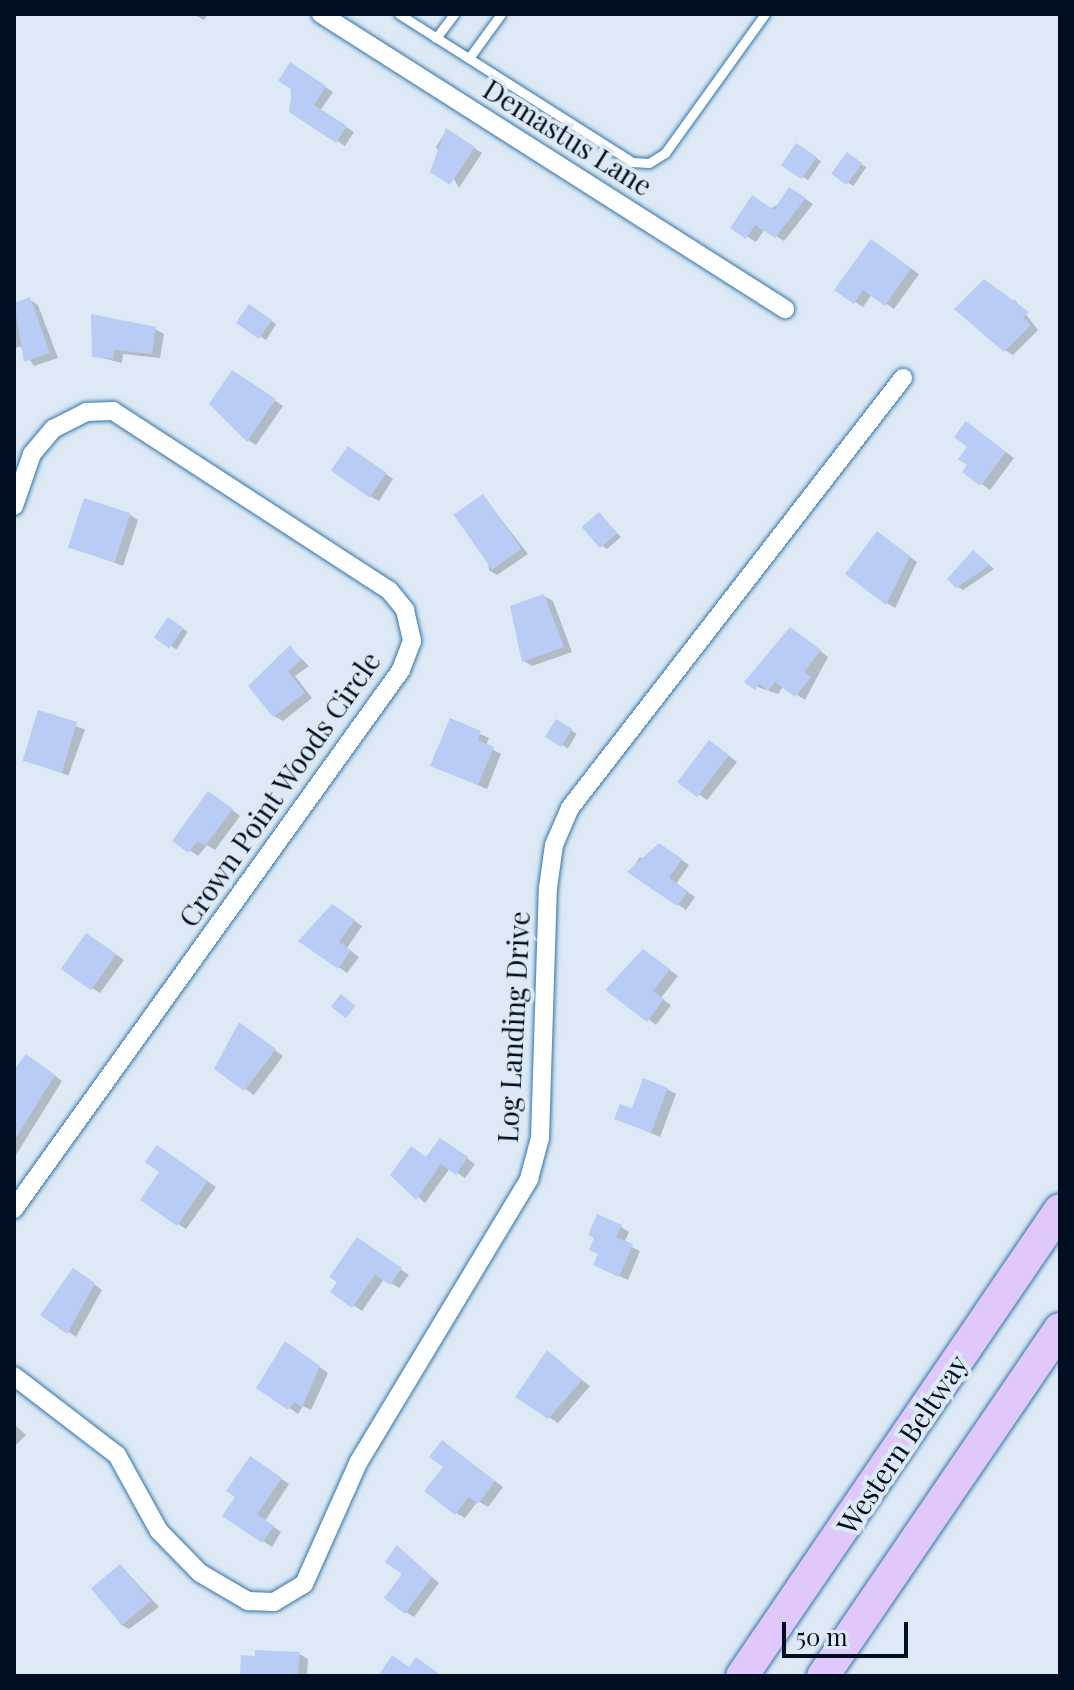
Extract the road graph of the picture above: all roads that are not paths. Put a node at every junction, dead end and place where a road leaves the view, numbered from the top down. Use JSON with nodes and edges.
{"nodes":[{"id":1,"x":321,"y":14,"type":"edge"},
{"id":2,"x":399,"y":14,"type":"edge"},
{"id":3,"x":454,"y":14,"type":"edge"},
{"id":4,"x":501,"y":14,"type":"edge"},
{"id":5,"x":765,"y":14,"type":"edge"},
{"id":6,"x":436,"y":38,"type":"junction"},
{"id":7,"x":469,"y":58,"type":"junction"},
{"id":8,"x":785,"y":309,"type":"dead end"},
{"id":9,"x":903,"y":378,"type":"dead end"},
{"id":10,"x":14,"y":506,"type":"edge"},
{"id":11,"x":14,"y":1209,"type":"edge"},
{"id":12,"x":1060,"y":1210,"type":"edge"},
{"id":13,"x":1060,"y":1329,"type":"edge"},
{"id":14,"x":14,"y":1376,"type":"edge"},
{"id":15,"x":742,"y":1676,"type":"edge"},
{"id":16,"x":823,"y":1676,"type":"edge"}],
"edges":[{"from":1,"to":8,"type":"street","name":"Demastus Lane"},
{"from":2,"to":6,"type":"lane"},
{"from":3,"to":6,"type":"lane"},
{"from":4,"to":7,"type":"lane"},
{"from":5,"to":7,"type":"lane"},
{"from":6,"to":7,"type":"lane"},
{"from":9,"to":14,"type":"street","name":"Log Landing Drive"},
{"from":10,"to":11,"type":"street","name":"Crown Point Woods Circle"},
{"from":12,"to":15,"type":"highway","name":"Western Beltway"},
{"from":13,"to":16,"type":"highway"}]}
